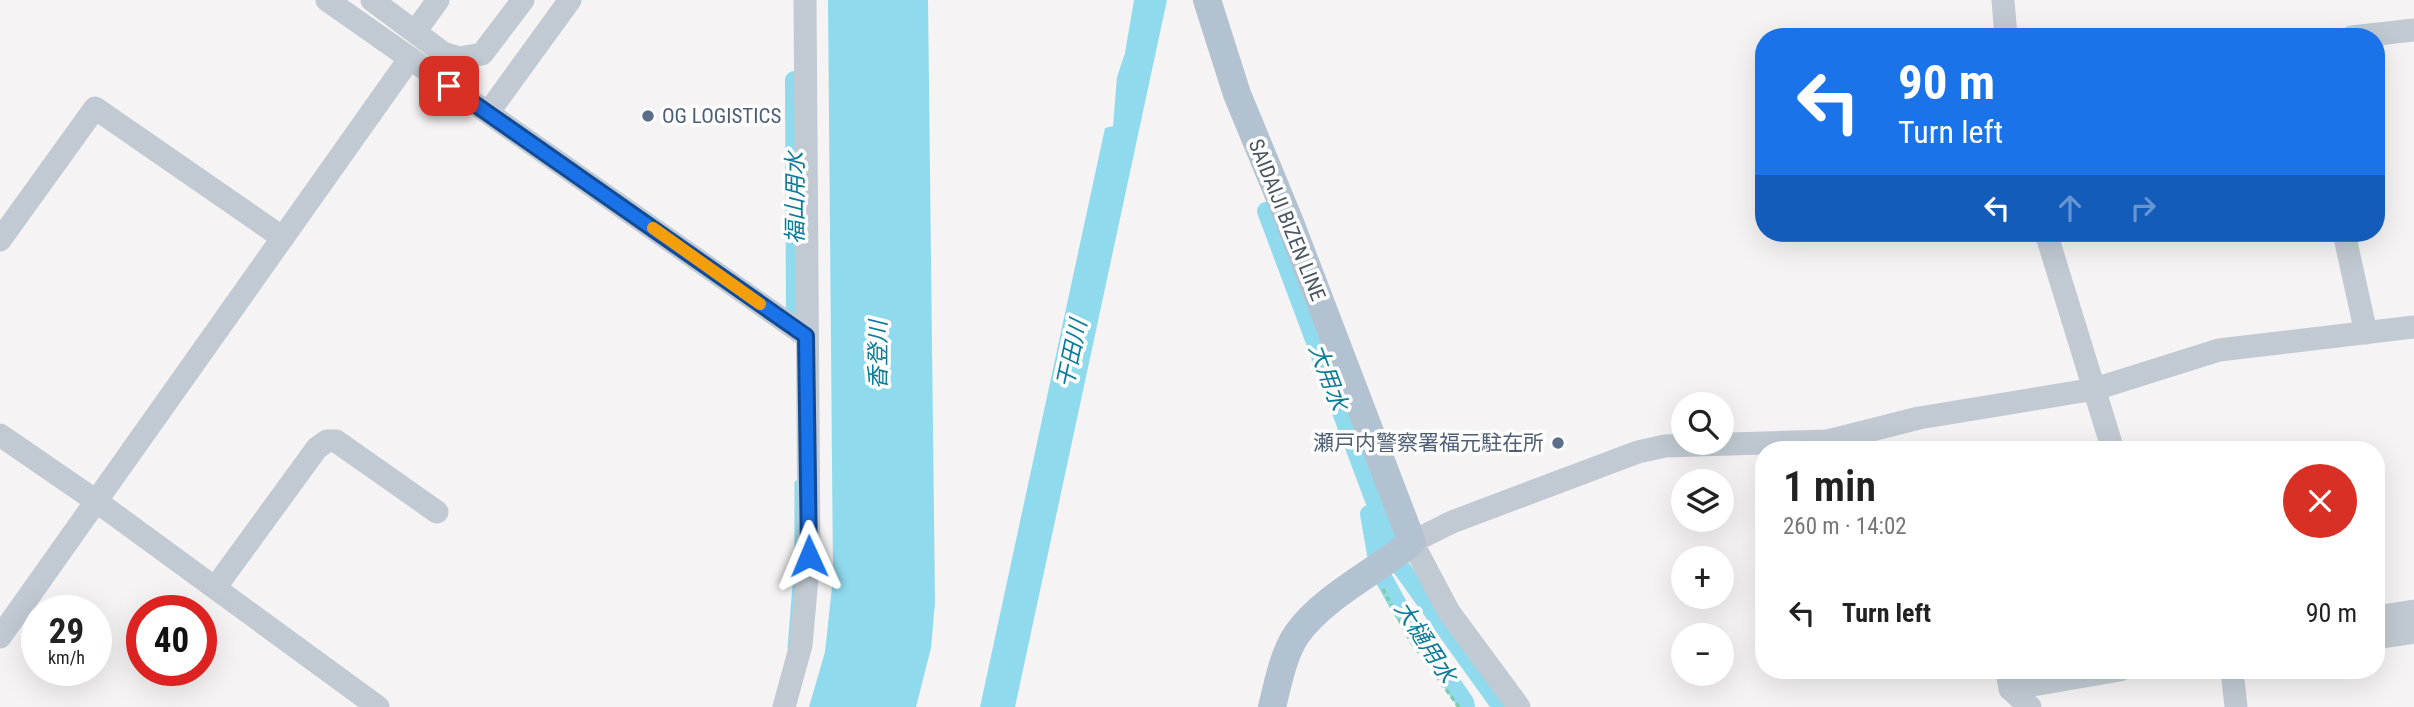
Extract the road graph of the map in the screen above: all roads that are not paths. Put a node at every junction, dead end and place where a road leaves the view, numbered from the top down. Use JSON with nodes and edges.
{"nodes":[{"id":1,"x":327,"y":0,"type":"edge"},
{"id":2,"x":372,"y":0,"type":"edge"},
{"id":3,"x":522,"y":0,"type":"edge"},
{"id":4,"x":569,"y":0,"type":"edge"},
{"id":5,"x":805,"y":0,"type":"edge"},
{"id":6,"x":1207,"y":0,"type":"edge"},
{"id":7,"x":2003,"y":0,"type":"edge"},
{"id":8,"x":427,"y":4,"type":"edge"},
{"id":9,"x":2005,"y":28,"type":"edge"},
{"id":10,"x":2414,"y":30,"type":"edge"},
{"id":11,"x":415,"y":32,"type":"junction"},
{"id":12,"x":2385,"y":33,"type":"edge"},
{"id":13,"x":410,"y":58,"type":"junction"},
{"id":14,"x":488,"y":113,"type":"junction"},
{"id":15,"x":283,"y":238,"type":"junction"},
{"id":16,"x":0,"y":240,"type":"edge"},
{"id":17,"x":2049,"y":242,"type":"edge"},
{"id":18,"x":2346,"y":242,"type":"edge"},
{"id":19,"x":2414,"y":327,"type":"edge"},
{"id":20,"x":2366,"y":334,"type":"junction"},
{"id":21,"x":806,"y":336,"type":"junction"},
{"id":22,"x":2095,"y":389,"type":"junction"},
{"id":23,"x":0,"y":435,"type":"edge"},
{"id":24,"x":1828,"y":441,"type":"edge"},
{"id":25,"x":2110,"y":441,"type":"edge"},
{"id":26,"x":1755,"y":443,"type":"edge"},
{"id":27,"x":96,"y":500,"type":"junction"},
{"id":28,"x":437,"y":512,"type":"dead end"},
{"id":29,"x":1412,"y":541,"type":"junction"},
{"id":30,"x":215,"y":588,"type":"junction"},
{"id":31,"x":2414,"y":611,"type":"edge"},
{"id":32,"x":2385,"y":616,"type":"edge"},
{"id":33,"x":2414,"y":632,"type":"edge"},
{"id":34,"x":0,"y":636,"type":"edge"},
{"id":35,"x":2385,"y":637,"type":"edge"},
{"id":36,"x":2009,"y":679,"type":"edge"},
{"id":37,"x":2233,"y":679,"type":"edge"},
{"id":38,"x":378,"y":707,"type":"edge"},
{"id":39,"x":784,"y":707,"type":"edge"},
{"id":40,"x":1272,"y":707,"type":"edge"},
{"id":41,"x":1519,"y":707,"type":"edge"},
{"id":42,"x":2031,"y":707,"type":"edge"},
{"id":43,"x":2236,"y":707,"type":"edge"}],
"edges":[{"from":1,"to":13,"type":"street"},
{"from":2,"to":11,"type":"street"},
{"from":3,"to":11,"type":"street"},
{"from":4,"to":14,"type":"street"},
{"from":5,"to":21,"type":"street"},
{"from":6,"to":29,"type":"main road","name":"SAIDAIJI BIZEN LINE"},
{"from":7,"to":9,"type":"street"},
{"from":8,"to":11,"type":"street"},
{"from":10,"to":12,"type":"street"},
{"from":13,"to":14,"type":"street"},
{"from":13,"to":15,"type":"street"},
{"from":14,"to":21,"type":"street"},
{"from":15,"to":16,"type":"street"},
{"from":15,"to":27,"type":"street"},
{"from":17,"to":22,"type":"street"},
{"from":18,"to":20,"type":"street"},
{"from":19,"to":20,"type":"street"},
{"from":20,"to":22,"type":"street"},
{"from":21,"to":39,"type":"street"},
{"from":22,"to":24,"type":"street"},
{"from":22,"to":25,"type":"street"},
{"from":23,"to":27,"type":"street"},
{"from":26,"to":29,"type":"street"},
{"from":27,"to":30,"type":"street"},
{"from":27,"to":34,"type":"street"},
{"from":28,"to":30,"type":"street"},
{"from":29,"to":40,"type":"main road"},
{"from":29,"to":41,"type":"street"},
{"from":30,"to":38,"type":"street"},
{"from":31,"to":32,"type":"street"},
{"from":33,"to":35,"type":"street"},
{"from":36,"to":42,"type":"street"},
{"from":37,"to":43,"type":"street"}]}
